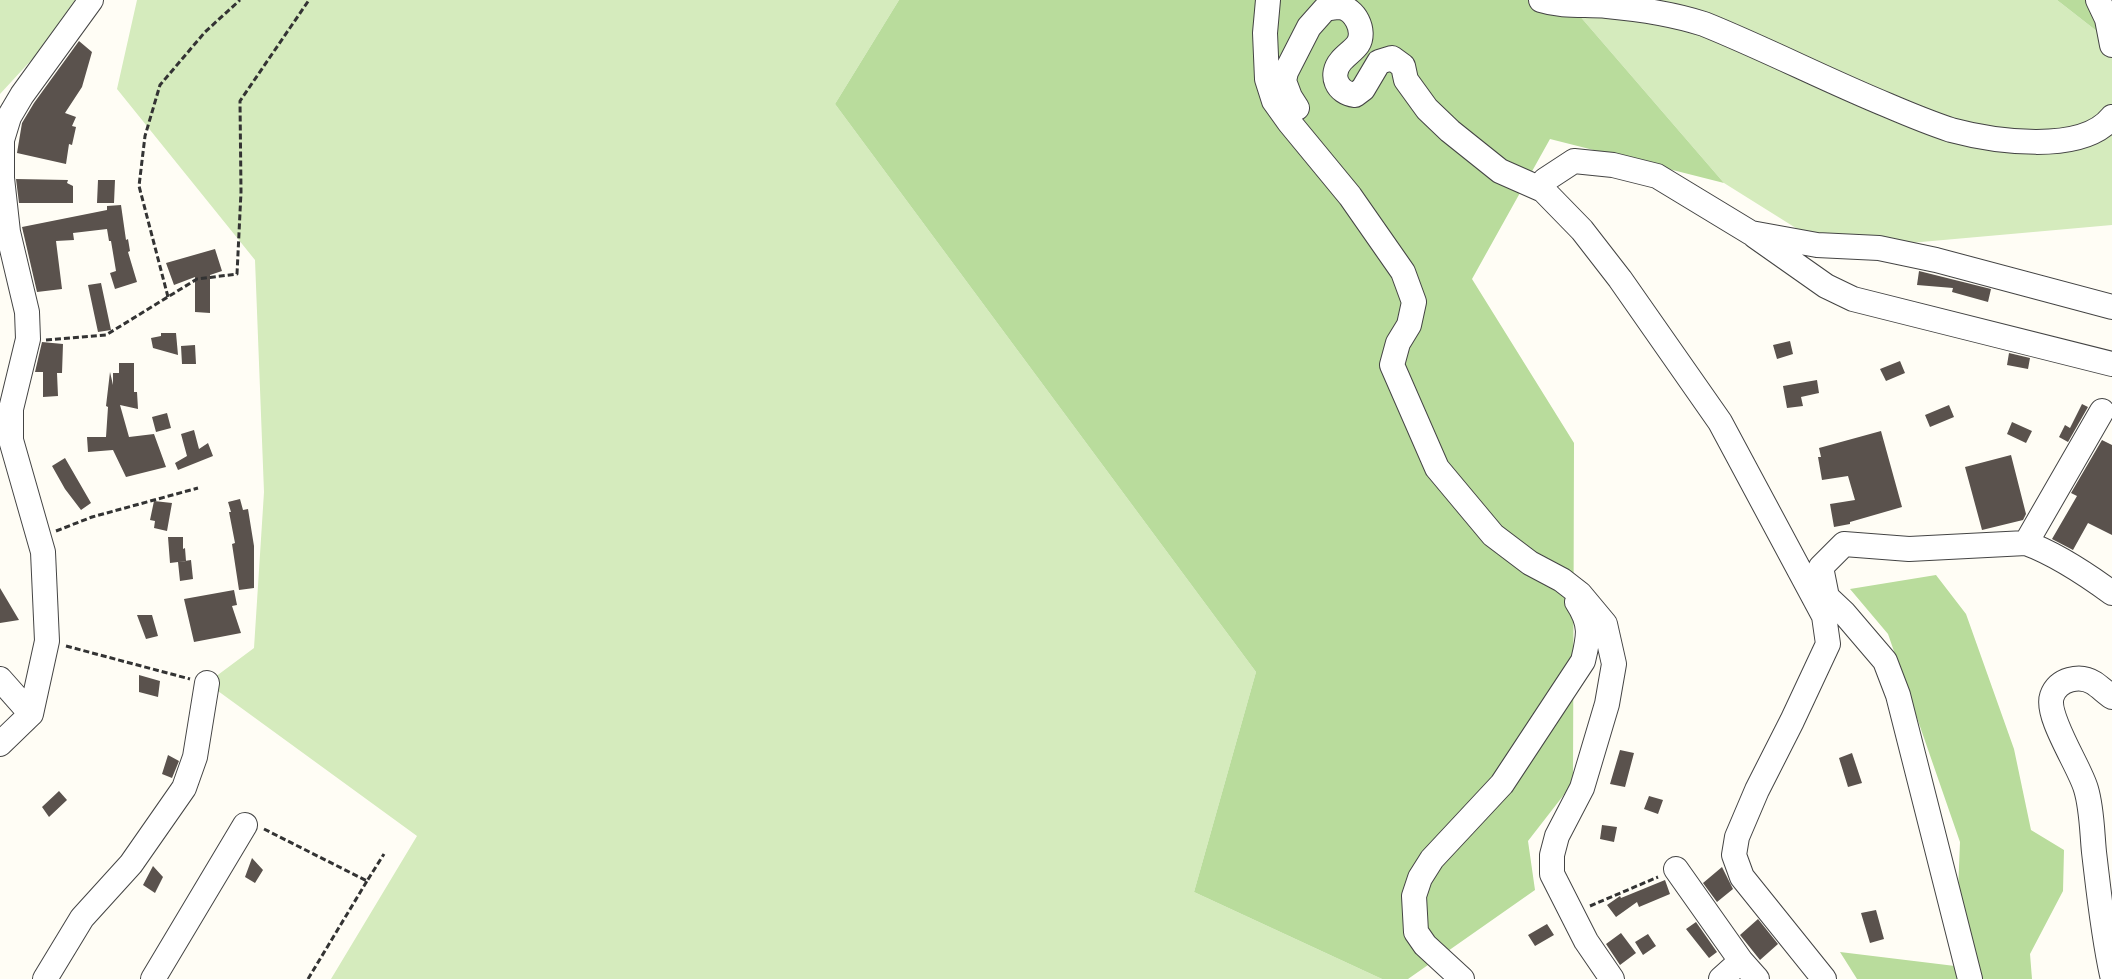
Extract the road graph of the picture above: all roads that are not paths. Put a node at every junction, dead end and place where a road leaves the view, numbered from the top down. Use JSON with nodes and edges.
{"nodes":[{"id":1,"x":91,"y":0,"type":"edge"},
{"id":2,"x":1268,"y":0,"type":"edge"},
{"id":3,"x":1542,"y":0,"type":"edge"},
{"id":4,"x":2098,"y":0,"type":"edge"},
{"id":5,"x":2112,"y":45,"type":"edge"},
{"id":6,"x":2112,"y":117,"type":"edge"},
{"id":7,"x":1543,"y":190,"type":"junction"},
{"id":8,"x":1350,"y":196,"type":"junction"},
{"id":9,"x":1751,"y":233,"type":"junction"},
{"id":10,"x":2112,"y":307,"type":"edge"},
{"id":11,"x":2112,"y":364,"type":"edge"},
{"id":12,"x":2102,"y":411,"type":"dead end"},
{"id":13,"x":2026,"y":543,"type":"junction"},
{"id":14,"x":1562,"y":580,"type":"junction"},
{"id":15,"x":2112,"y":593,"type":"edge"},
{"id":16,"x":1825,"y":607,"type":"junction"},
{"id":17,"x":0,"y":679,"type":"edge"},
{"id":18,"x":207,"y":683,"type":"road end"},
{"id":19,"x":2112,"y":697,"type":"edge"},
{"id":20,"x":31,"y":714,"type":"junction"},
{"id":21,"x":0,"y":744,"type":"edge"},
{"id":22,"x":245,"y":825,"type":"road end"},
{"id":23,"x":1676,"y":868,"type":"road end"},
{"id":24,"x":1749,"y":970,"type":"edge"},
{"id":25,"x":2112,"y":975,"type":"edge"},
{"id":26,"x":45,"y":979,"type":"edge"},
{"id":27,"x":153,"y":979,"type":"edge"},
{"id":28,"x":1462,"y":979,"type":"edge"},
{"id":29,"x":1612,"y":979,"type":"edge"},
{"id":30,"x":1721,"y":979,"type":"edge"},
{"id":31,"x":1824,"y":979,"type":"edge"},
{"id":32,"x":1970,"y":979,"type":"edge"}],
"edges":[{"from":1,"to":20,"type":"street"},
{"from":2,"to":8,"type":"street"},
{"from":3,"to":6,"type":"street"},
{"from":4,"to":5,"type":"street"},
{"from":7,"to":8,"type":"street"},
{"from":7,"to":9,"type":"street"},
{"from":7,"to":16,"type":"street"},
{"from":8,"to":14,"type":"street"},
{"from":9,"to":10,"type":"street"},
{"from":9,"to":11,"type":"street"},
{"from":12,"to":13,"type":"street"},
{"from":13,"to":15,"type":"street"},
{"from":13,"to":16,"type":"street"},
{"from":14,"to":28,"type":"street"},
{"from":14,"to":29,"type":"street"},
{"from":16,"to":31,"type":"street"},
{"from":16,"to":32,"type":"street"},
{"from":17,"to":20,"type":"street"},
{"from":18,"to":26,"type":"street"},
{"from":19,"to":25,"type":"street"},
{"from":20,"to":21,"type":"street"},
{"from":22,"to":27,"type":"street"},
{"from":23,"to":24,"type":"street"},
{"from":24,"to":30,"type":"street"}]}
